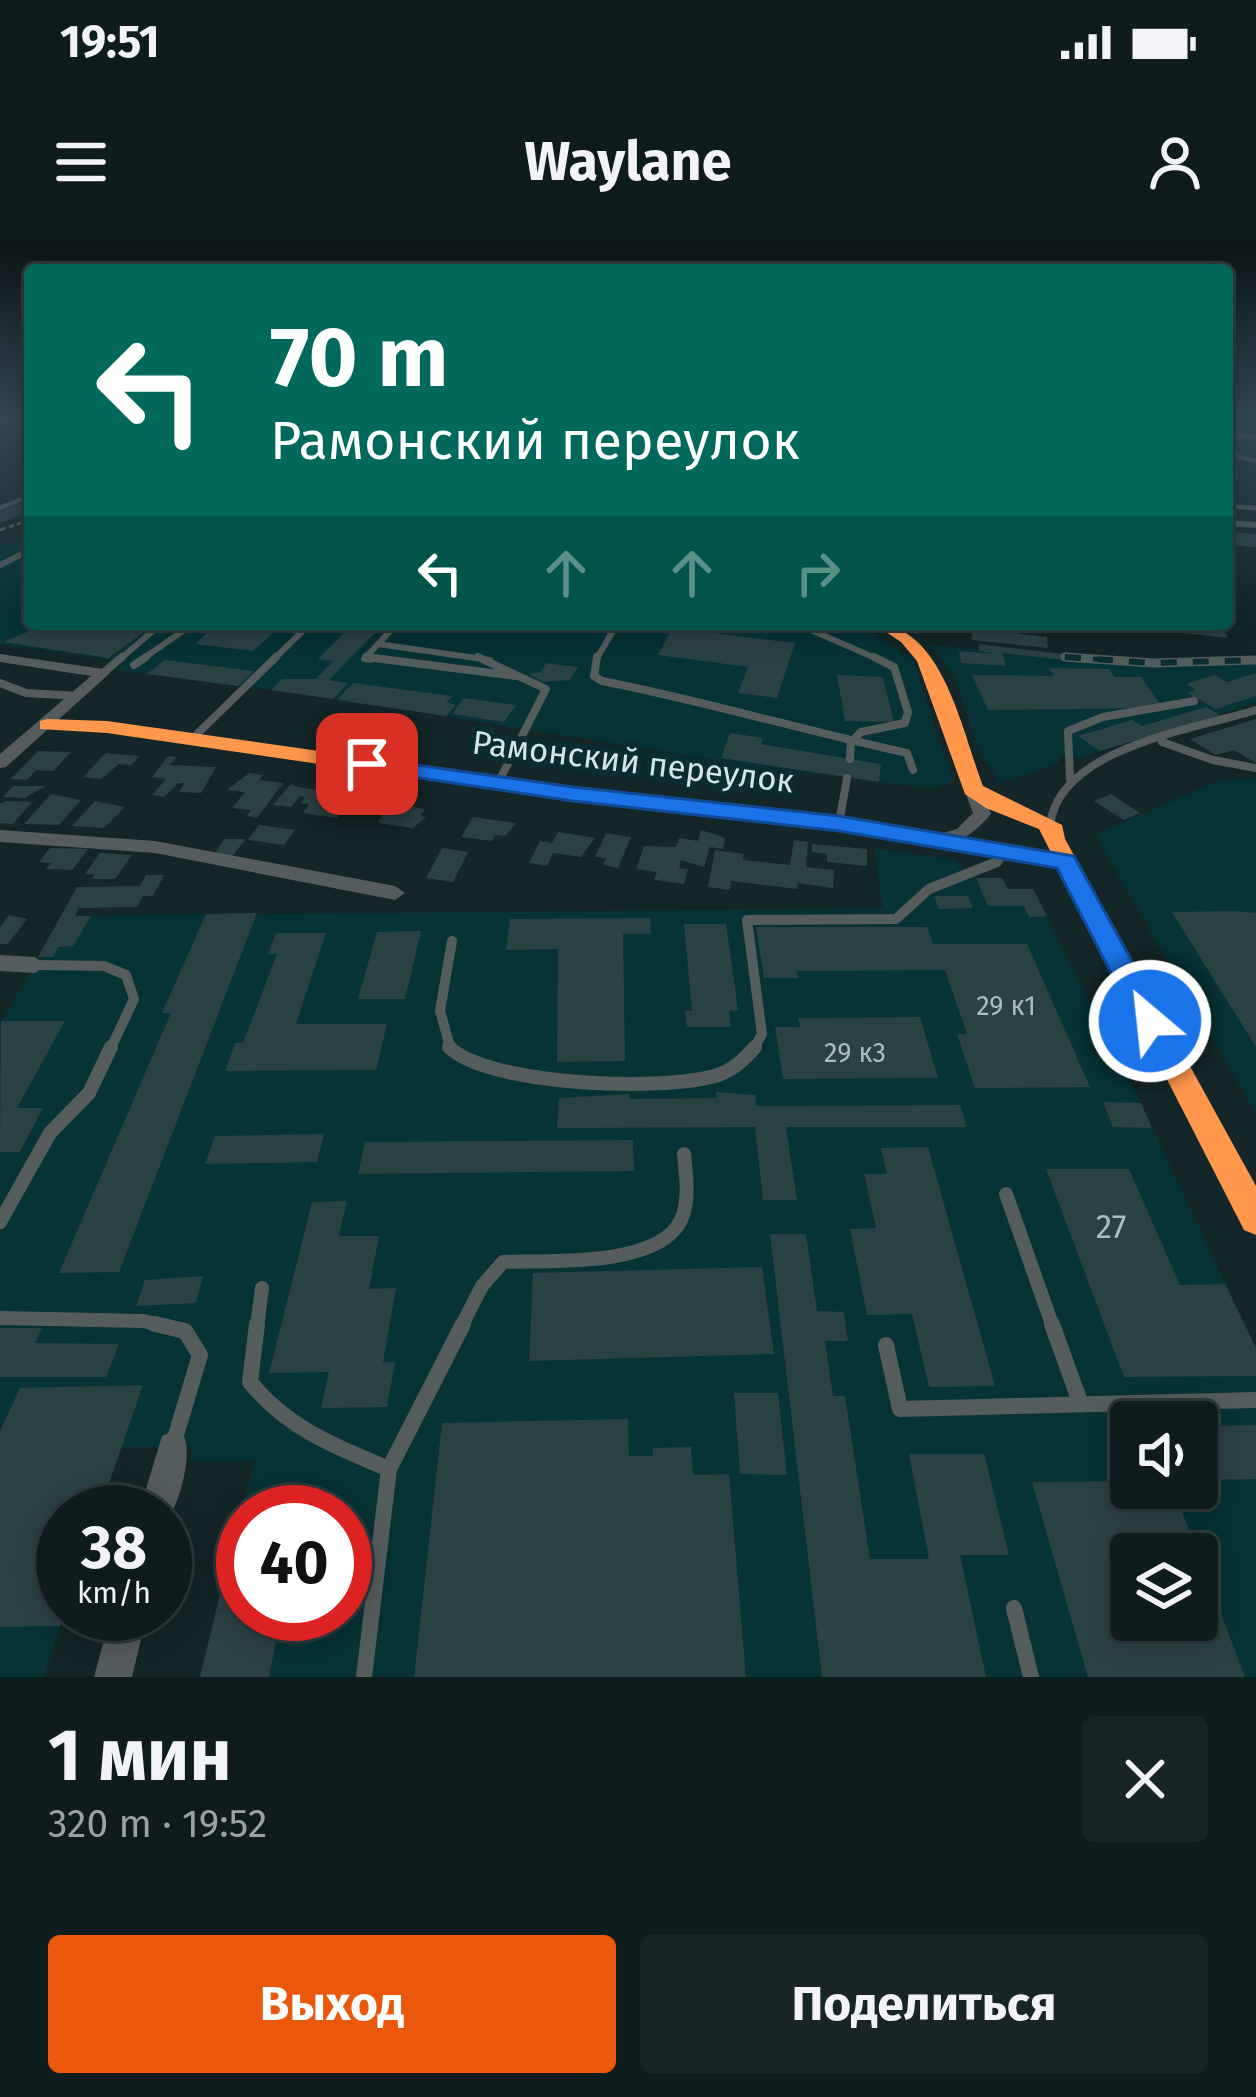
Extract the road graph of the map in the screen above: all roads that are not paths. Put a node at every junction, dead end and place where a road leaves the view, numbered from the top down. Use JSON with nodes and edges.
{"nodes":[{"id":1,"x":154,"y":630,"type":"edge"},
{"id":2,"x":184,"y":630,"type":"edge"},
{"id":3,"x":304,"y":630,"type":"edge"},
{"id":4,"x":391,"y":630,"type":"edge"},
{"id":5,"x":613,"y":630,"type":"edge"},
{"id":6,"x":814,"y":630,"type":"edge"},
{"id":7,"x":894,"y":630,"type":"edge"},
{"id":8,"x":378,"y":644,"type":"junction"},
{"id":9,"x":0,"y":658,"type":"edge"},
{"id":10,"x":134,"y":665,"type":"dead end"},
{"id":11,"x":104,"y":673,"type":"junction"},
{"id":12,"x":526,"y":677,"type":"junction"},
{"id":13,"x":0,"y":683,"type":"edge"},
{"id":14,"x":78,"y":696,"type":"junction"},
{"id":15,"x":1194,"y":701,"type":"dead end"},
{"id":16,"x":1256,"y":710,"type":"edge"},
{"id":17,"x":37,"y":730,"type":"junction"},
{"id":18,"x":0,"y":734,"type":"edge"},
{"id":19,"x":192,"y":739,"type":"junction"},
{"id":20,"x":850,"y":742,"type":"junction"},
{"id":21,"x":1159,"y":742,"type":"junction"},
{"id":22,"x":850,"y":759,"type":"dead end"},
{"id":23,"x":0,"y":763,"type":"edge"},
{"id":24,"x":1256,"y":768,"type":"edge"},
{"id":25,"x":913,"y":770,"type":"dead end"},
{"id":26,"x":847,"y":778,"type":"dead end"},
{"id":27,"x":1070,"y":779,"type":"junction"},
{"id":28,"x":499,"y":783,"type":"junction"},
{"id":29,"x":974,"y":789,"type":"junction"},
{"id":30,"x":839,"y":824,"type":"junction"},
{"id":31,"x":1050,"y":825,"type":"junction"},
{"id":32,"x":0,"y":836,"type":"edge"},
{"id":33,"x":935,"y":841,"type":"junction"},
{"id":34,"x":1003,"y":851,"type":"junction"},
{"id":35,"x":1066,"y":862,"type":"junction"},
{"id":36,"x":395,"y":893,"type":"dead end"},
{"id":37,"x":452,"y":941,"type":"dead end"},
{"id":38,"x":0,"y":963,"type":"edge"},
{"id":39,"x":34,"y":964,"type":"joint"},
{"id":40,"x":683,"y":1154,"type":"dead end"},
{"id":41,"x":1006,"y":1194,"type":"dead end"},
{"id":42,"x":1256,"y":1219,"type":"edge"},
{"id":43,"x":0,"y":1222,"type":"edge"},
{"id":44,"x":262,"y":1288,"type":"dead end"},
{"id":45,"x":0,"y":1318,"type":"edge"},
{"id":46,"x":886,"y":1345,"type":"dead end"},
{"id":47,"x":1256,"y":1400,"type":"edge"},
{"id":48,"x":1080,"y":1402,"type":"junction"},
{"id":49,"x":173,"y":1447,"type":"joint"},
{"id":50,"x":389,"y":1469,"type":"junction"},
{"id":51,"x":163,"y":1485,"type":"edge"},
{"id":52,"x":1014,"y":1608,"type":"dead end"},
{"id":53,"x":122,"y":1641,"type":"edge"},
{"id":54,"x":112,"y":1677,"type":"edge"},
{"id":55,"x":364,"y":1677,"type":"edge"},
{"id":56,"x":1031,"y":1677,"type":"edge"}],
"edges":[{"from":1,"to":11,"type":"lane"},
{"from":2,"to":10,"type":"lane"},
{"from":3,"to":19,"type":"lane"},
{"from":4,"to":8,"type":"lane"},
{"from":5,"to":20,"type":"lane"},
{"from":6,"to":20,"type":"lane"},
{"from":7,"to":29,"type":"street"},
{"from":8,"to":12,"type":"lane"},
{"from":8,"to":12,"type":"lane"},
{"from":9,"to":11,"type":"street"},
{"from":11,"to":14,"type":"street"},
{"from":12,"to":28,"type":"lane"},
{"from":13,"to":14,"type":"lane"},
{"from":14,"to":17,"type":"street"},
{"from":15,"to":27,"type":"lane"},
{"from":16,"to":21,"type":"lane"},
{"from":17,"to":18,"type":"street","name":"Рамонский переулок"},
{"from":17,"to":19,"type":"street","name":"Рамонский переулок"},
{"from":17,"to":23,"type":"street"},
{"from":19,"to":28,"type":"street","name":"Рамонский переулок"},
{"from":20,"to":22,"type":"lane"},
{"from":20,"to":25,"type":"lane"},
{"from":21,"to":24,"type":"lane"},
{"from":21,"to":27,"type":"lane"},
{"from":26,"to":30,"type":"lane"},
{"from":27,"to":31,"type":"lane"},
{"from":28,"to":30,"type":"street","name":"Рамонский переулок"},
{"from":29,"to":31,"type":"street"},
{"from":29,"to":33,"type":"street"},
{"from":30,"to":33,"type":"street","name":"Рамонский переулок"},
{"from":31,"to":35,"type":"street"},
{"from":32,"to":36,"type":"street"},
{"from":33,"to":34,"type":"street","name":"Рамонский переулок"},
{"from":34,"to":35,"type":"street","name":"Рамонский переулок"},
{"from":34,"to":37,"type":"lane"},
{"from":35,"to":42,"type":"street"},
{"from":38,"to":39,"type":"street"},
{"from":39,"to":43,"type":"lane"},
{"from":40,"to":50,"type":"lane"},
{"from":41,"to":48,"type":"lane"},
{"from":44,"to":50,"type":"lane"},
{"from":45,"to":49,"type":"lane"},
{"from":46,"to":48,"type":"lane"},
{"from":47,"to":48,"type":"lane"},
{"from":49,"to":51,"type":"street"},
{"from":50,"to":55,"type":"lane"},
{"from":52,"to":56,"type":"lane"},
{"from":53,"to":54,"type":"street"}]}
